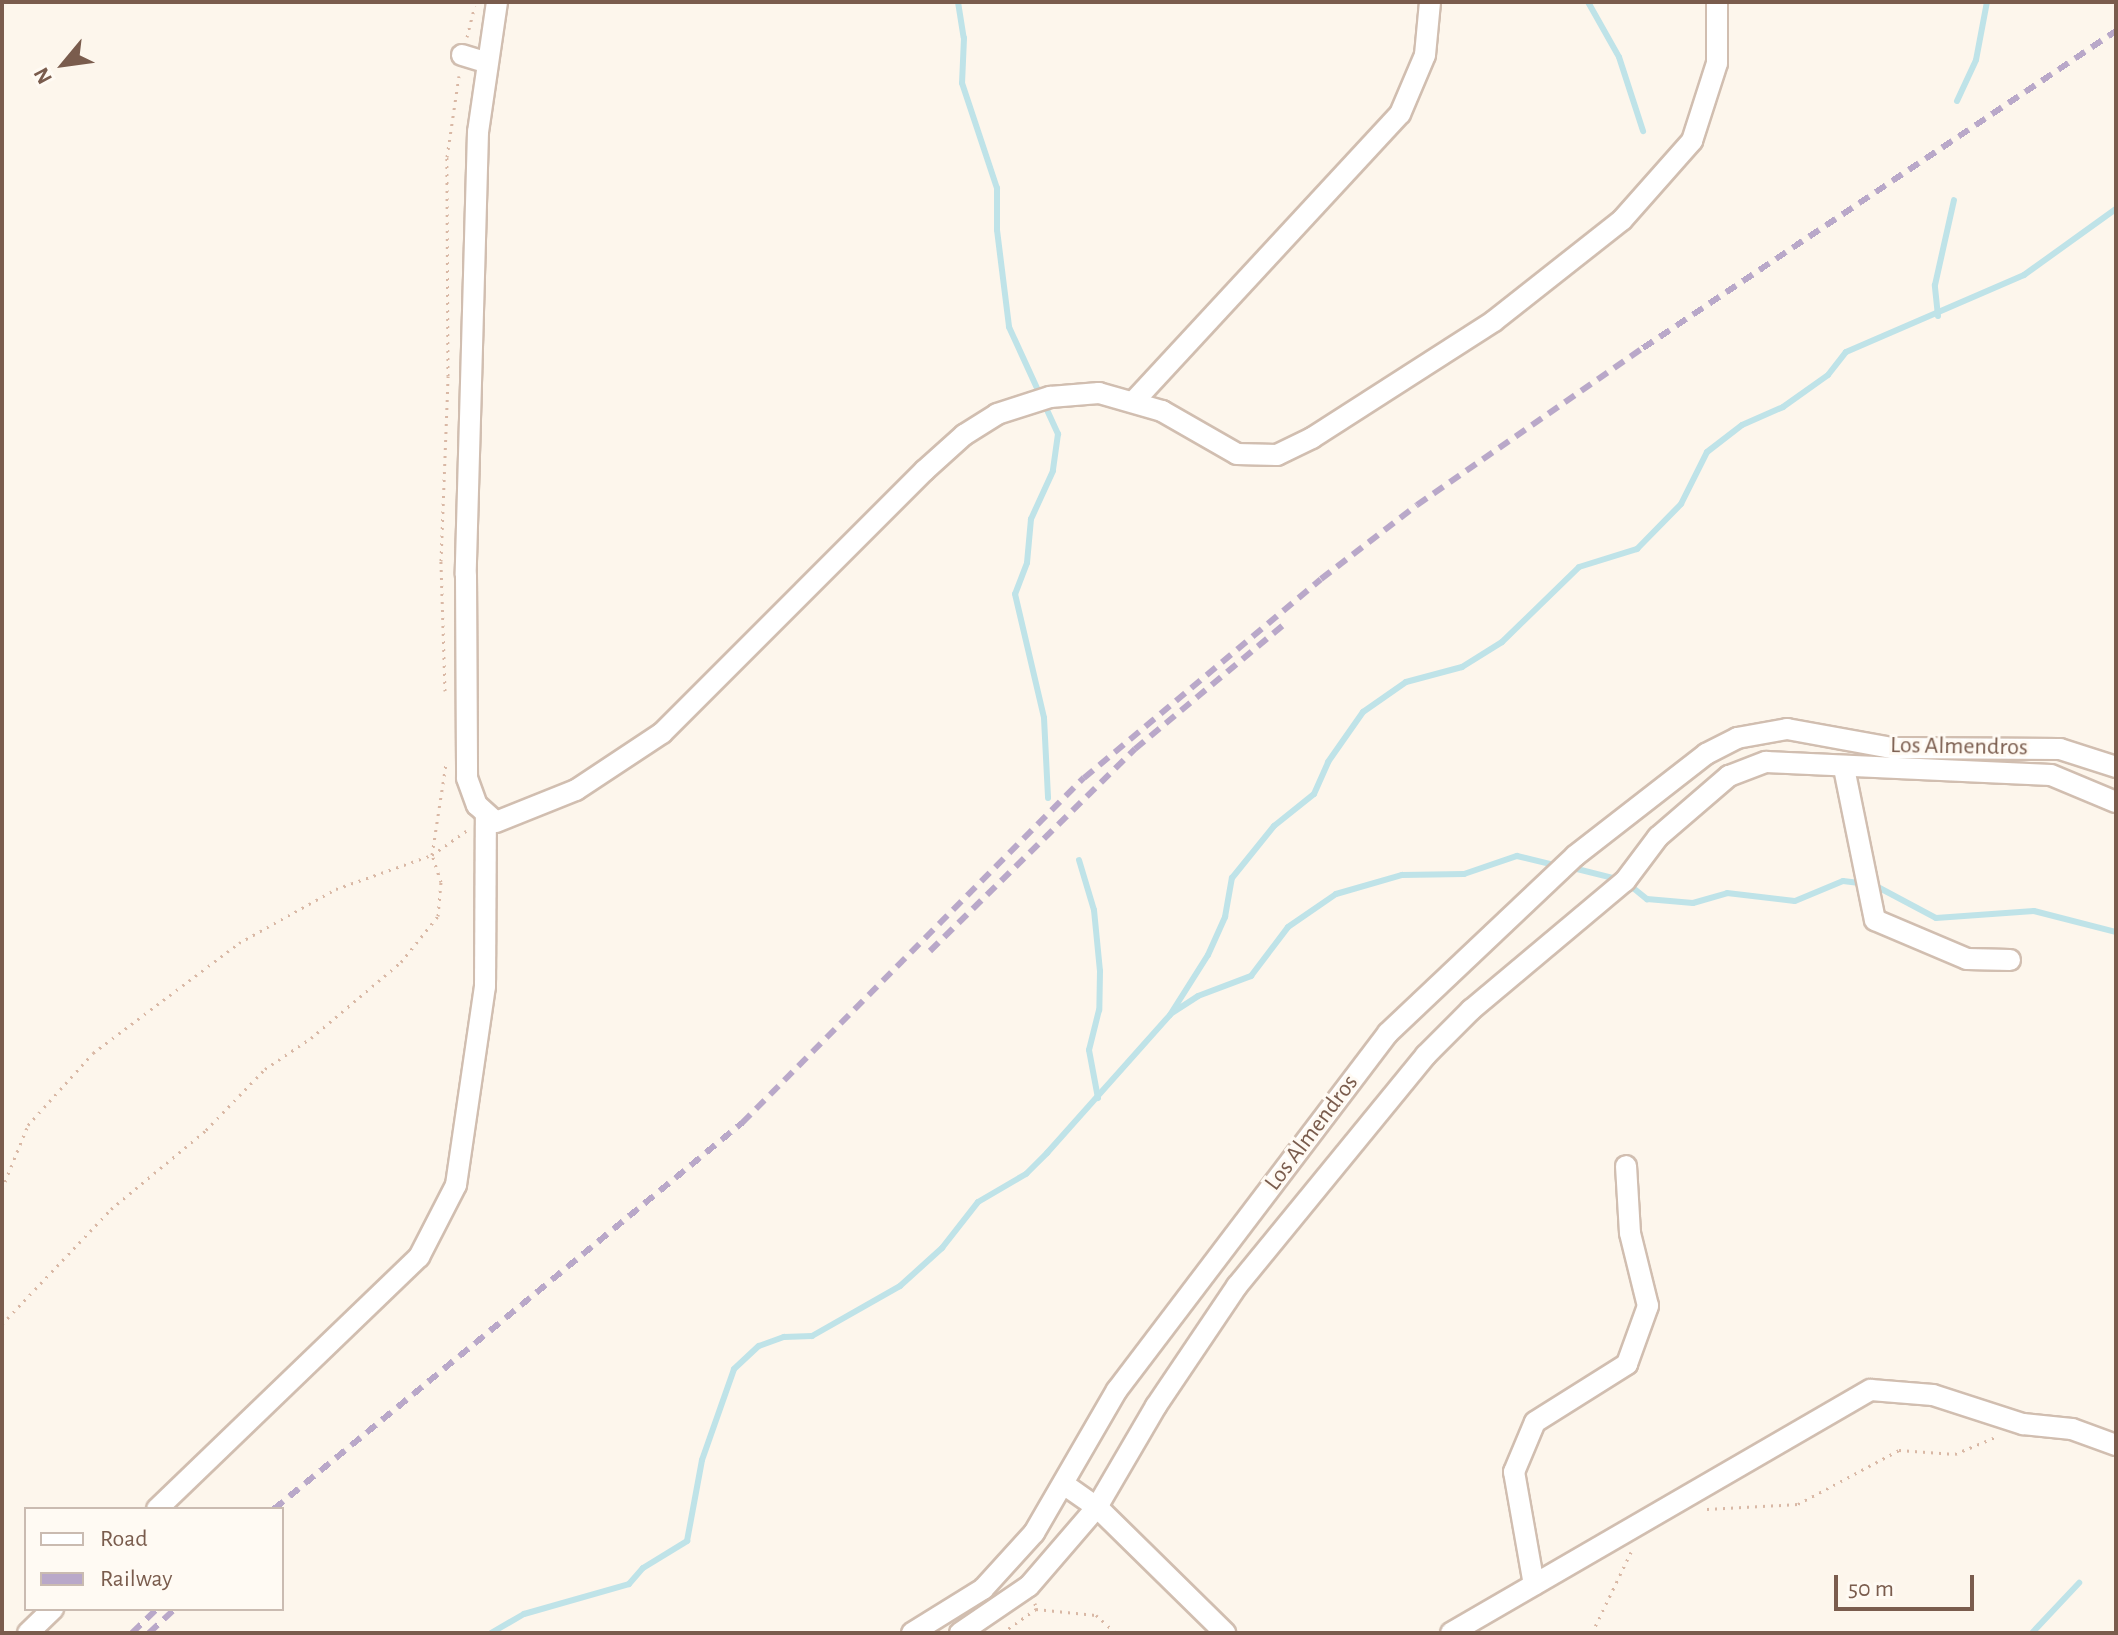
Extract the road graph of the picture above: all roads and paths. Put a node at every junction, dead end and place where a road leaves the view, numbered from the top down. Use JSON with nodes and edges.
{"nodes":[{"id":1,"x":476,"y":2,"type":"edge"},
{"id":2,"x":497,"y":2,"type":"edge"},
{"id":3,"x":1430,"y":2,"type":"edge"},
{"id":4,"x":1717,"y":2,"type":"edge"},
{"id":5,"x":462,"y":55,"type":"junction"},
{"id":6,"x":485,"y":62,"type":"junction"},
{"id":7,"x":1135,"y":400,"type":"junction"},
{"id":8,"x":445,"y":695,"type":"dead end"},
{"id":9,"x":1800,"y":731,"type":"junction"},
{"id":10,"x":448,"y":754,"type":"dead end"},
{"id":11,"x":1808,"y":766,"type":"junction"},
{"id":12,"x":2116,"y":767,"type":"edge"},
{"id":13,"x":1844,"y":768,"type":"junction"},
{"id":14,"x":2116,"y":802,"type":"edge"},
{"id":15,"x":486,"y":817,"type":"junction"},
{"id":16,"x":432,"y":855,"type":"junction"},
{"id":17,"x":2010,"y":960,"type":"dead end"},
{"id":18,"x":1626,"y":1166,"type":"dead end"},
{"id":19,"x":2,"y":1189,"type":"edge"},
{"id":20,"x":2,"y":1324,"type":"edge"},
{"id":21,"x":2023,"y":1424,"type":"junction"},
{"id":22,"x":2116,"y":1445,"type":"edge"},
{"id":23,"x":1065,"y":1485,"type":"junction"},
{"id":24,"x":159,"y":1507,"type":"edge"},
{"id":25,"x":1097,"y":1507,"type":"junction"},
{"id":26,"x":1705,"y":1509,"type":"dead end"},
{"id":27,"x":1633,"y":1548,"type":"dead end"},
{"id":28,"x":1534,"y":1585,"type":"junction"},
{"id":29,"x":1024,"y":1590,"type":"junction"},
{"id":30,"x":1036,"y":1609,"type":"junction"},
{"id":31,"x":51,"y":1611,"type":"edge"},
{"id":32,"x":28,"y":1633,"type":"edge"},
{"id":33,"x":912,"y":1633,"type":"edge"},
{"id":34,"x":960,"y":1633,"type":"edge"},
{"id":35,"x":1002,"y":1633,"type":"edge"},
{"id":36,"x":1116,"y":1633,"type":"edge"},
{"id":37,"x":1225,"y":1633,"type":"edge"},
{"id":38,"x":1451,"y":1633,"type":"edge"},
{"id":39,"x":1592,"y":1633,"type":"edge"}],
"edges":[{"from":1,"to":5,"type":"path"},
{"from":2,"to":6,"type":"street"},
{"from":3,"to":7,"type":"street"},
{"from":4,"to":7,"type":"street"},
{"from":5,"to":6,"type":"street"},
{"from":5,"to":8,"type":"path"},
{"from":6,"to":15,"type":"street"},
{"from":7,"to":15,"type":"street"},
{"from":9,"to":11,"type":"street"},
{"from":9,"to":12,"type":"street","name":"Los Almendros"},
{"from":9,"to":23,"type":"street","name":"Los Almendros"},
{"from":10,"to":16,"type":"path"},
{"from":11,"to":13,"type":"street","name":"Los Almendros"},
{"from":11,"to":25,"type":"street","name":"Los Almendros"},
{"from":13,"to":14,"type":"street","name":"Los Almendros"},
{"from":13,"to":17,"type":"street"},
{"from":15,"to":16,"type":"path"},
{"from":15,"to":24,"type":"street"},
{"from":16,"to":19,"type":"path"},
{"from":16,"to":20,"type":"path"},
{"from":18,"to":28,"type":"street"},
{"from":21,"to":22,"type":"street"},
{"from":21,"to":26,"type":"path"},
{"from":21,"to":28,"type":"street"},
{"from":23,"to":25,"type":"street"},
{"from":23,"to":33,"type":"street","name":"Los Almendros"},
{"from":25,"to":29,"type":"street","name":"Los Almendros"},
{"from":25,"to":37,"type":"street"},
{"from":27,"to":39,"type":"path"},
{"from":28,"to":38,"type":"street"},
{"from":29,"to":30,"type":"path"},
{"from":29,"to":34,"type":"street","name":"Los Almendros"},
{"from":30,"to":35,"type":"path"},
{"from":30,"to":36,"type":"path"},
{"from":31,"to":32,"type":"street"}]}
